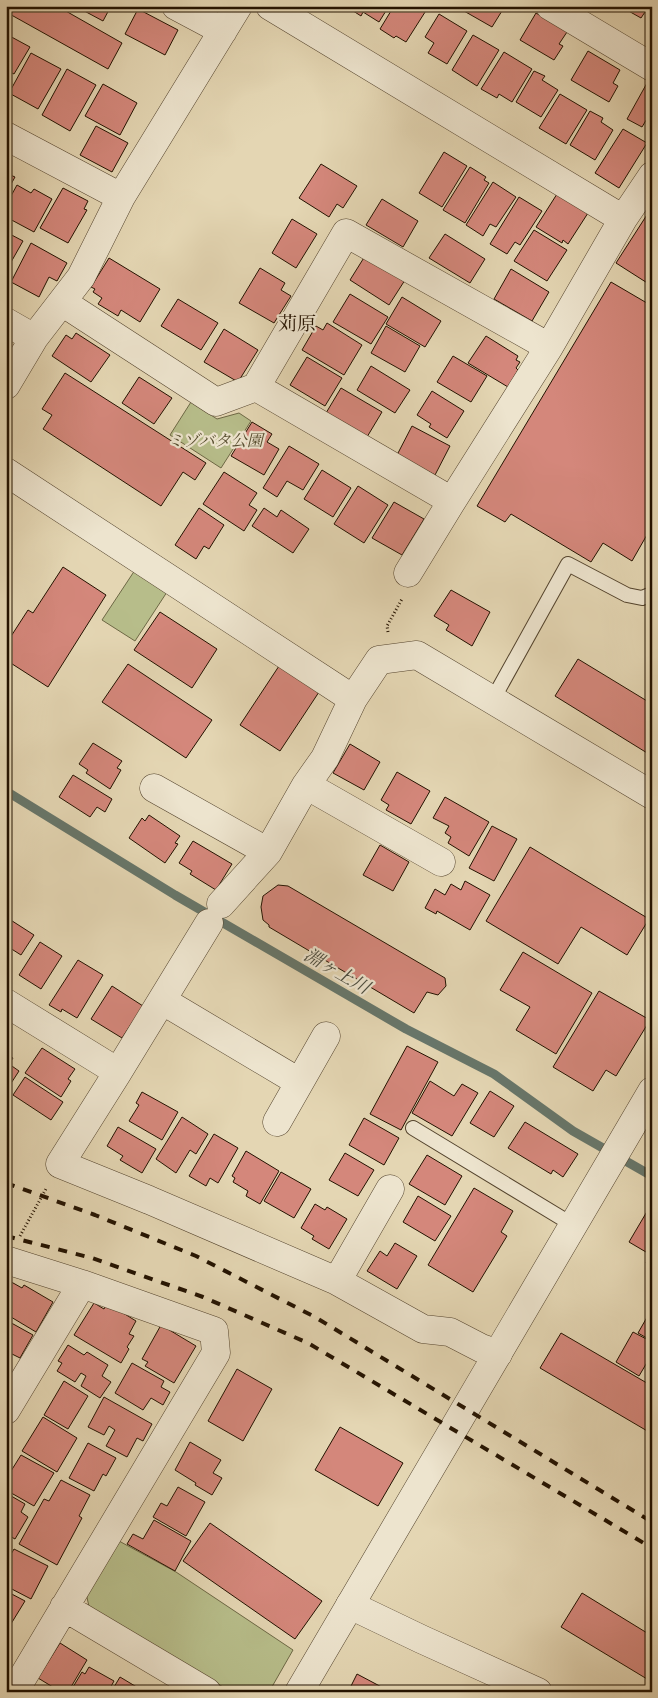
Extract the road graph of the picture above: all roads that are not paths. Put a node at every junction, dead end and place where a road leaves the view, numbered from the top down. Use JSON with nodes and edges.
{"nodes":[{"id":1,"x":176,"y":6,"type":"edge"},
{"id":2,"x":238,"y":6,"type":"edge"},
{"id":3,"x":270,"y":6,"type":"edge"},
{"id":4,"x":550,"y":6,"type":"edge"},
{"id":5,"x":223,"y":31,"type":"junction"},
{"id":6,"x":652,"y":67,"type":"edge"},
{"id":7,"x":6,"y":136,"type":"edge"},
{"id":8,"x":652,"y":176,"type":"edge"},
{"id":9,"x":121,"y":198,"type":"junction"},
{"id":10,"x":623,"y":219,"type":"junction"},
{"id":11,"x":62,"y":302,"type":"junction"},
{"id":12,"x":6,"y":322,"type":"edge"},
{"id":13,"x":34,"y":338,"type":"junction"},
{"id":14,"x":548,"y":347,"type":"junction"},
{"id":15,"x":6,"y":385,"type":"edge"},
{"id":16,"x":256,"y":387,"type":"junction"},
{"id":17,"x":6,"y":472,"type":"edge"},
{"id":18,"x":452,"y":501,"type":"junction"},
{"id":19,"x":408,"y":574,"type":"road end"},
{"id":20,"x":652,"y":594,"type":"edge"},
{"id":21,"x":353,"y":699,"type":"junction"},
{"id":22,"x":492,"y":700,"type":"junction"},
{"id":23,"x":306,"y":785,"type":"junction"},
{"id":24,"x":154,"y":788,"type":"dead end"},
{"id":25,"x":652,"y":795,"type":"edge"},
{"id":26,"x":268,"y":852,"type":"junction"},
{"id":27,"x":440,"y":862,"type":"dead end"},
{"id":28,"x":163,"y":1001,"type":"junction"},
{"id":29,"x":6,"y":1003,"type":"edge"},
{"id":30,"x":326,"y":1036,"type":"dead end"},
{"id":31,"x":118,"y":1072,"type":"junction"},
{"id":32,"x":299,"y":1082,"type":"junction"},
{"id":33,"x":652,"y":1090,"type":"edge"},
{"id":34,"x":276,"y":1122,"type":"dead end"},
{"id":35,"x":413,"y":1128,"type":"dead end"},
{"id":36,"x":390,"y":1189,"type":"dead end"},
{"id":37,"x":573,"y":1225,"type":"junction"},
{"id":38,"x":7,"y":1260,"type":"edge"},
{"id":39,"x":337,"y":1281,"type":"junction"},
{"id":40,"x":82,"y":1284,"type":"junction"},
{"id":41,"x":498,"y":1354,"type":"junction"},
{"id":42,"x":6,"y":1410,"type":"edge"},
{"id":43,"x":350,"y":1606,"type":"junction"},
{"id":44,"x":64,"y":1607,"type":"junction"},
{"id":45,"x":14,"y":1692,"type":"edge"},
{"id":46,"x":207,"y":1692,"type":"edge"},
{"id":47,"x":299,"y":1692,"type":"edge"},
{"id":48,"x":538,"y":1692,"type":"edge"}],
"edges":[{"from":1,"to":5,"type":"street"},
{"from":2,"to":5,"type":"street"},
{"from":3,"to":10,"type":"street"},
{"from":4,"to":6,"type":"street"},
{"from":5,"to":9,"type":"street"},
{"from":7,"to":9,"type":"street"},
{"from":8,"to":10,"type":"street"},
{"from":9,"to":11,"type":"street"},
{"from":10,"to":14,"type":"street"},
{"from":11,"to":13,"type":"street"},
{"from":11,"to":16,"type":"street"},
{"from":12,"to":13,"type":"street"},
{"from":13,"to":15,"type":"street"},
{"from":14,"to":16,"type":"street"},
{"from":14,"to":18,"type":"street"},
{"from":16,"to":18,"type":"street"},
{"from":17,"to":21,"type":"street"},
{"from":18,"to":19,"type":"street"},
{"from":20,"to":22,"type":"lane"},
{"from":21,"to":22,"type":"street"},
{"from":21,"to":23,"type":"street"},
{"from":22,"to":25,"type":"street"},
{"from":23,"to":26,"type":"street"},
{"from":23,"to":27,"type":"street"},
{"from":24,"to":26,"type":"street"},
{"from":26,"to":28,"type":"street"},
{"from":28,"to":31,"type":"street"},
{"from":28,"to":32,"type":"street"},
{"from":29,"to":31,"type":"street"},
{"from":30,"to":32,"type":"street"},
{"from":31,"to":39,"type":"street"},
{"from":32,"to":34,"type":"street"},
{"from":33,"to":37,"type":"street"},
{"from":35,"to":37,"type":"lane"},
{"from":36,"to":39,"type":"street"},
{"from":37,"to":41,"type":"street"},
{"from":38,"to":40,"type":"street"},
{"from":39,"to":41,"type":"street"},
{"from":40,"to":42,"type":"street"},
{"from":40,"to":44,"type":"street"},
{"from":41,"to":43,"type":"street"},
{"from":43,"to":47,"type":"street"},
{"from":43,"to":48,"type":"street"},
{"from":44,"to":45,"type":"street"},
{"from":44,"to":46,"type":"street"}]}
